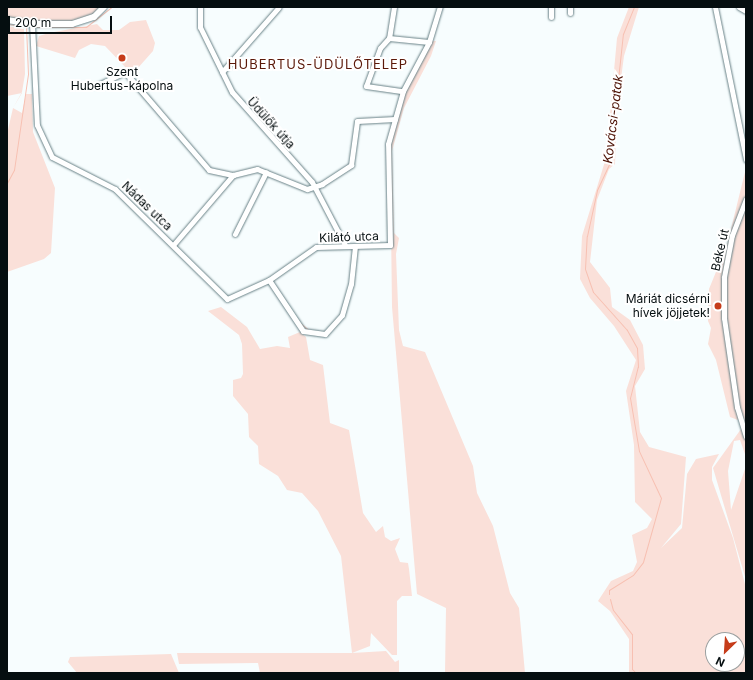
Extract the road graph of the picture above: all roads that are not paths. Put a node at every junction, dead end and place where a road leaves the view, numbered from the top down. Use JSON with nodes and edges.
{"nodes":[{"id":1,"x":104,"y":7,"type":"edge"},
{"id":2,"x":200,"y":7,"type":"edge"},
{"id":3,"x":279,"y":7,"type":"edge"},
{"id":4,"x":394,"y":7,"type":"edge"},
{"id":5,"x":440,"y":7,"type":"edge"},
{"id":6,"x":551,"y":7,"type":"edge"},
{"id":7,"x":570,"y":7,"type":"edge"},
{"id":8,"x":715,"y":7,"type":"edge"},
{"id":9,"x":739,"y":7,"type":"edge"},
{"id":10,"x":746,"y":11,"type":"edge"},
{"id":11,"x":570,"y":13,"type":"dead end"},
{"id":12,"x":551,"y":17,"type":"dead end"},
{"id":13,"x":7,"y":20,"type":"edge"},
{"id":14,"x":32,"y":25,"type":"junction"},
{"id":15,"x":389,"y":38,"type":"junction"},
{"id":16,"x":429,"y":42,"type":"junction"},
{"id":17,"x":222,"y":72,"type":"junction"},
{"id":18,"x":96,"y":86,"type":"dead end"},
{"id":19,"x":403,"y":91,"type":"junction"},
{"id":20,"x":395,"y":119,"type":"junction"},
{"id":21,"x":746,"y":160,"type":"edge"},
{"id":22,"x":266,"y":172,"type":"junction"},
{"id":23,"x":233,"y":175,"type":"junction"},
{"id":24,"x":313,"y":188,"type":"junction"},
{"id":25,"x":746,"y":199,"type":"edge"},
{"id":26,"x":235,"y":234,"type":"dead end"},
{"id":27,"x":174,"y":244,"type":"junction"},
{"id":28,"x":345,"y":245,"type":"junction"},
{"id":29,"x":355,"y":246,"type":"junction"},
{"id":30,"x":269,"y":280,"type":"junction"},
{"id":31,"x":227,"y":300,"type":"joint"},
{"id":32,"x":746,"y":437,"type":"edge"}],
"edges":[{"from":1,"to":14,"type":"main road"},
{"from":2,"to":17,"type":"street","name":"Üdülők útja"},
{"from":3,"to":17,"type":"street"},
{"from":4,"to":15,"type":"street"},
{"from":5,"to":16,"type":"street"},
{"from":6,"to":12,"type":"street"},
{"from":7,"to":11,"type":"street"},
{"from":8,"to":21,"type":"street"},
{"from":9,"to":10,"type":"street"},
{"from":13,"to":14,"type":"main road"},
{"from":14,"to":27,"type":"street","name":"Nádas utca"},
{"from":15,"to":16,"type":"street"},
{"from":15,"to":19,"type":"street"},
{"from":16,"to":19,"type":"street"},
{"from":17,"to":24,"type":"street","name":"Üdülők útja"},
{"from":18,"to":23,"type":"street"},
{"from":19,"to":20,"type":"street"},
{"from":20,"to":24,"type":"street"},
{"from":20,"to":29,"type":"street","name":"Kilátó utca"},
{"from":22,"to":23,"type":"street"},
{"from":22,"to":24,"type":"street"},
{"from":22,"to":26,"type":"street"},
{"from":23,"to":27,"type":"street"},
{"from":24,"to":28,"type":"street","name":"Üdülők útja"},
{"from":25,"to":32,"type":"street","name":"Béke út"},
{"from":27,"to":31,"type":"street","name":"Nádas utca"},
{"from":28,"to":29,"type":"street","name":"Kilátó utca"},
{"from":28,"to":30,"type":"street","name":"Kilátó utca"},
{"from":29,"to":30,"type":"street"},
{"from":30,"to":31,"type":"street","name":"Kilátó utca"}]}
